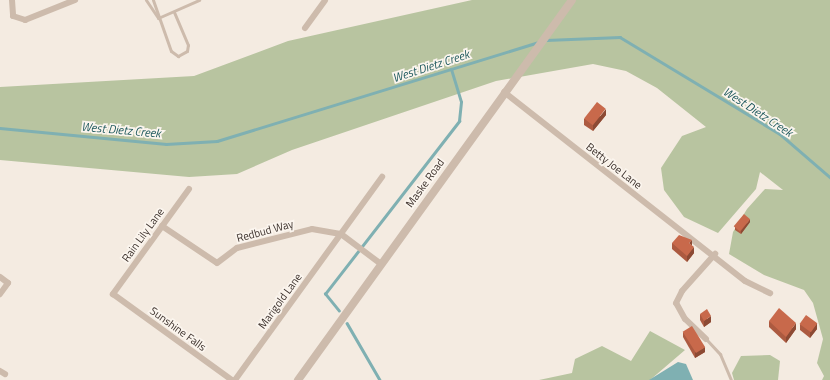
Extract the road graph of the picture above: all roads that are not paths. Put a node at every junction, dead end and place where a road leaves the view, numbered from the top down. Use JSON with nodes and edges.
{"nodes":[{"id":1,"x":12,"y":0,"type":"edge"},
{"id":2,"x":75,"y":0,"type":"edge"},
{"id":3,"x":146,"y":0,"type":"edge"},
{"id":4,"x":153,"y":0,"type":"edge"},
{"id":5,"x":199,"y":0,"type":"edge"},
{"id":6,"x":325,"y":0,"type":"edge"},
{"id":7,"x":572,"y":0,"type":"edge"},
{"id":8,"x":174,"y":12,"type":"junction"},
{"id":9,"x":158,"y":18,"type":"junction"},
{"id":10,"x":305,"y":28,"type":"dead end"},
{"id":11,"x":504,"y":92,"type":"junction"},
{"id":12,"x":382,"y":177,"type":"dead end"},
{"id":13,"x":189,"y":189,"type":"dead end"},
{"id":14,"x":162,"y":226,"type":"junction"},
{"id":15,"x":341,"y":234,"type":"junction"},
{"id":16,"x":715,"y":254,"type":"junction"},
{"id":17,"x":381,"y":264,"type":"junction"},
{"id":18,"x":0,"y":277,"type":"edge"},
{"id":19,"x":770,"y":293,"type":"dead end"},
{"id":20,"x":0,"y":294,"type":"edge"},
{"id":21,"x":113,"y":294,"type":"joint"},
{"id":22,"x":706,"y":339,"type":"joint"},
{"id":23,"x":234,"y":380,"type":"edge"},
{"id":24,"x":298,"y":380,"type":"edge"},
{"id":25,"x":731,"y":380,"type":"edge"}],
"edges":[{"from":1,"to":2,"type":"street"},
{"from":3,"to":9,"type":"lane"},
{"from":4,"to":9,"type":"lane"},
{"from":5,"to":8,"type":"lane"},
{"from":6,"to":10,"type":"street"},
{"from":7,"to":11,"type":"street","name":"Maske Road"},
{"from":8,"to":9,"type":"lane"},
{"from":8,"to":9,"type":"lane"},
{"from":11,"to":16,"type":"street","name":"Betty Joe Lane"},
{"from":11,"to":17,"type":"street","name":"Maske Road"},
{"from":12,"to":15,"type":"street","name":"Marigold Lane"},
{"from":13,"to":14,"type":"street","name":"Rain Lily Lane"},
{"from":14,"to":15,"type":"street","name":"Redbud Way"},
{"from":14,"to":21,"type":"street","name":"Rain Lily Lane"},
{"from":15,"to":17,"type":"street"},
{"from":15,"to":23,"type":"street","name":"Marigold Lane"},
{"from":16,"to":19,"type":"street","name":"Betty Joe Lane"},
{"from":16,"to":22,"type":"street"},
{"from":17,"to":24,"type":"street","name":"Maske Road"},
{"from":18,"to":20,"type":"street"},
{"from":21,"to":23,"type":"street","name":"Sunshine Falls"},
{"from":22,"to":25,"type":"lane"}]}
